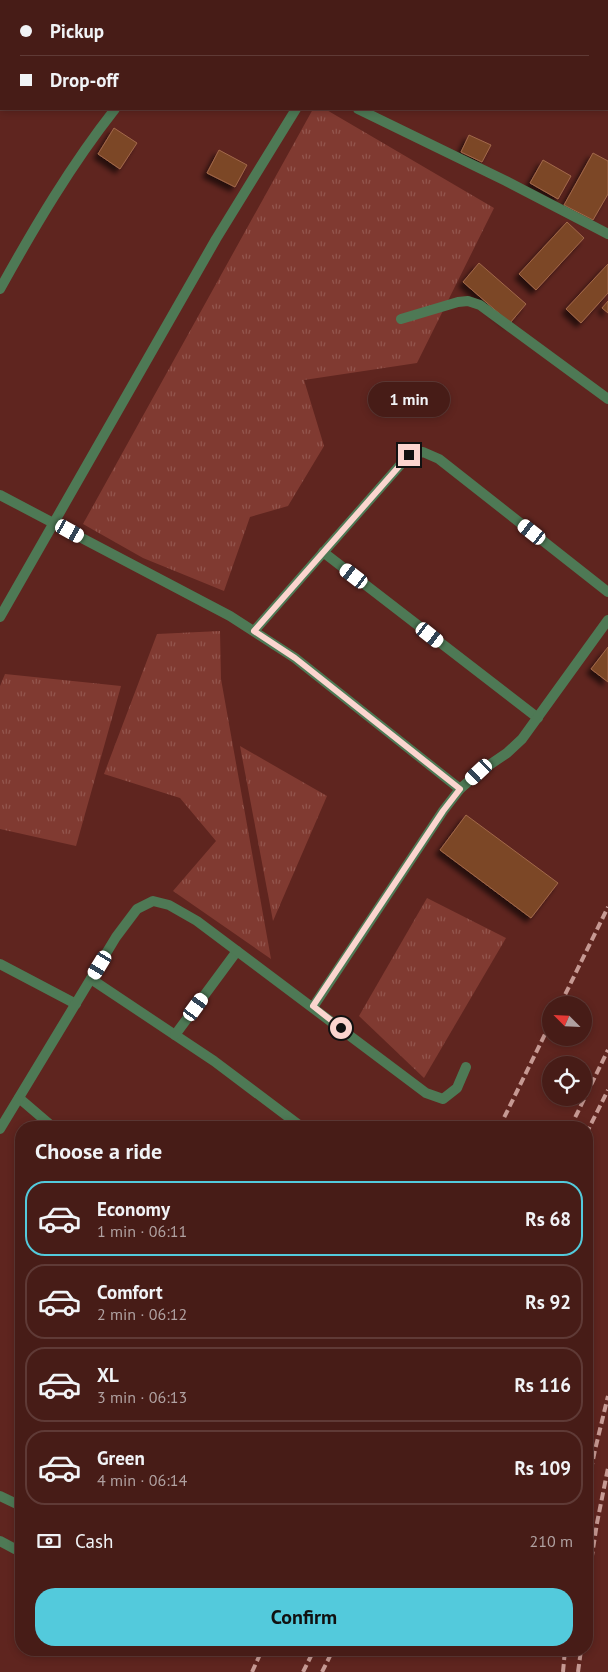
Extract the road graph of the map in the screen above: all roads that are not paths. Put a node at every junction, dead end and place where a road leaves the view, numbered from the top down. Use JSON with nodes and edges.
{"nodes":[{"id":1,"x":114,"y":110,"type":"edge"},
{"id":2,"x":295,"y":110,"type":"edge"},
{"id":3,"x":360,"y":110,"type":"edge"},
{"id":4,"x":608,"y":234,"type":"edge"},
{"id":5,"x":0,"y":288,"type":"edge"},
{"id":6,"x":401,"y":319,"type":"dead end"},
{"id":7,"x":608,"y":399,"type":"edge"},
{"id":8,"x":0,"y":495,"type":"edge"},
{"id":9,"x":55,"y":523,"type":"junction"},
{"id":10,"x":323,"y":552,"type":"junction"},
{"id":11,"x":608,"y":592,"type":"edge"},
{"id":12,"x":0,"y":617,"type":"edge"},
{"id":13,"x":608,"y":620,"type":"edge"},
{"id":14,"x":254,"y":631,"type":"junction"},
{"id":15,"x":538,"y":718,"type":"junction"},
{"id":16,"x":460,"y":789,"type":"junction"},
{"id":17,"x":237,"y":950,"type":"junction"},
{"id":18,"x":0,"y":964,"type":"edge"},
{"id":19,"x":92,"y":979,"type":"junction"},
{"id":20,"x":76,"y":1004,"type":"junction"},
{"id":21,"x":313,"y":1006,"type":"junction"},
{"id":22,"x":176,"y":1035,"type":"junction"},
{"id":23,"x":466,"y":1067,"type":"dead end"},
{"id":24,"x":19,"y":1098,"type":"junction"},
{"id":25,"x":46,"y":1121,"type":"edge"},
{"id":26,"x":294,"y":1121,"type":"edge"},
{"id":27,"x":0,"y":1129,"type":"edge"},
{"id":28,"x":0,"y":1496,"type":"edge"},
{"id":29,"x":15,"y":1503,"type":"edge"},
{"id":30,"x":0,"y":1541,"type":"edge"},
{"id":31,"x":15,"y":1549,"type":"dead end"}],
"edges":[{"from":1,"to":5,"type":"street"},
{"from":2,"to":9,"type":"street"},
{"from":3,"to":4,"type":"street"},
{"from":6,"to":7,"type":"street"},
{"from":8,"to":9,"type":"street"},
{"from":9,"to":12,"type":"street"},
{"from":9,"to":14,"type":"street"},
{"from":10,"to":11,"type":"street"},
{"from":10,"to":14,"type":"street"},
{"from":10,"to":15,"type":"street"},
{"from":13,"to":15,"type":"street"},
{"from":14,"to":16,"type":"street"},
{"from":15,"to":16,"type":"street"},
{"from":16,"to":21,"type":"street"},
{"from":17,"to":19,"type":"street"},
{"from":17,"to":21,"type":"street"},
{"from":17,"to":22,"type":"street"},
{"from":18,"to":20,"type":"street"},
{"from":19,"to":20,"type":"street"},
{"from":19,"to":22,"type":"street"},
{"from":20,"to":24,"type":"street"},
{"from":21,"to":23,"type":"street"},
{"from":22,"to":26,"type":"street"},
{"from":24,"to":25,"type":"street"},
{"from":24,"to":27,"type":"street"},
{"from":28,"to":29,"type":"street"},
{"from":30,"to":31,"type":"street"}]}
